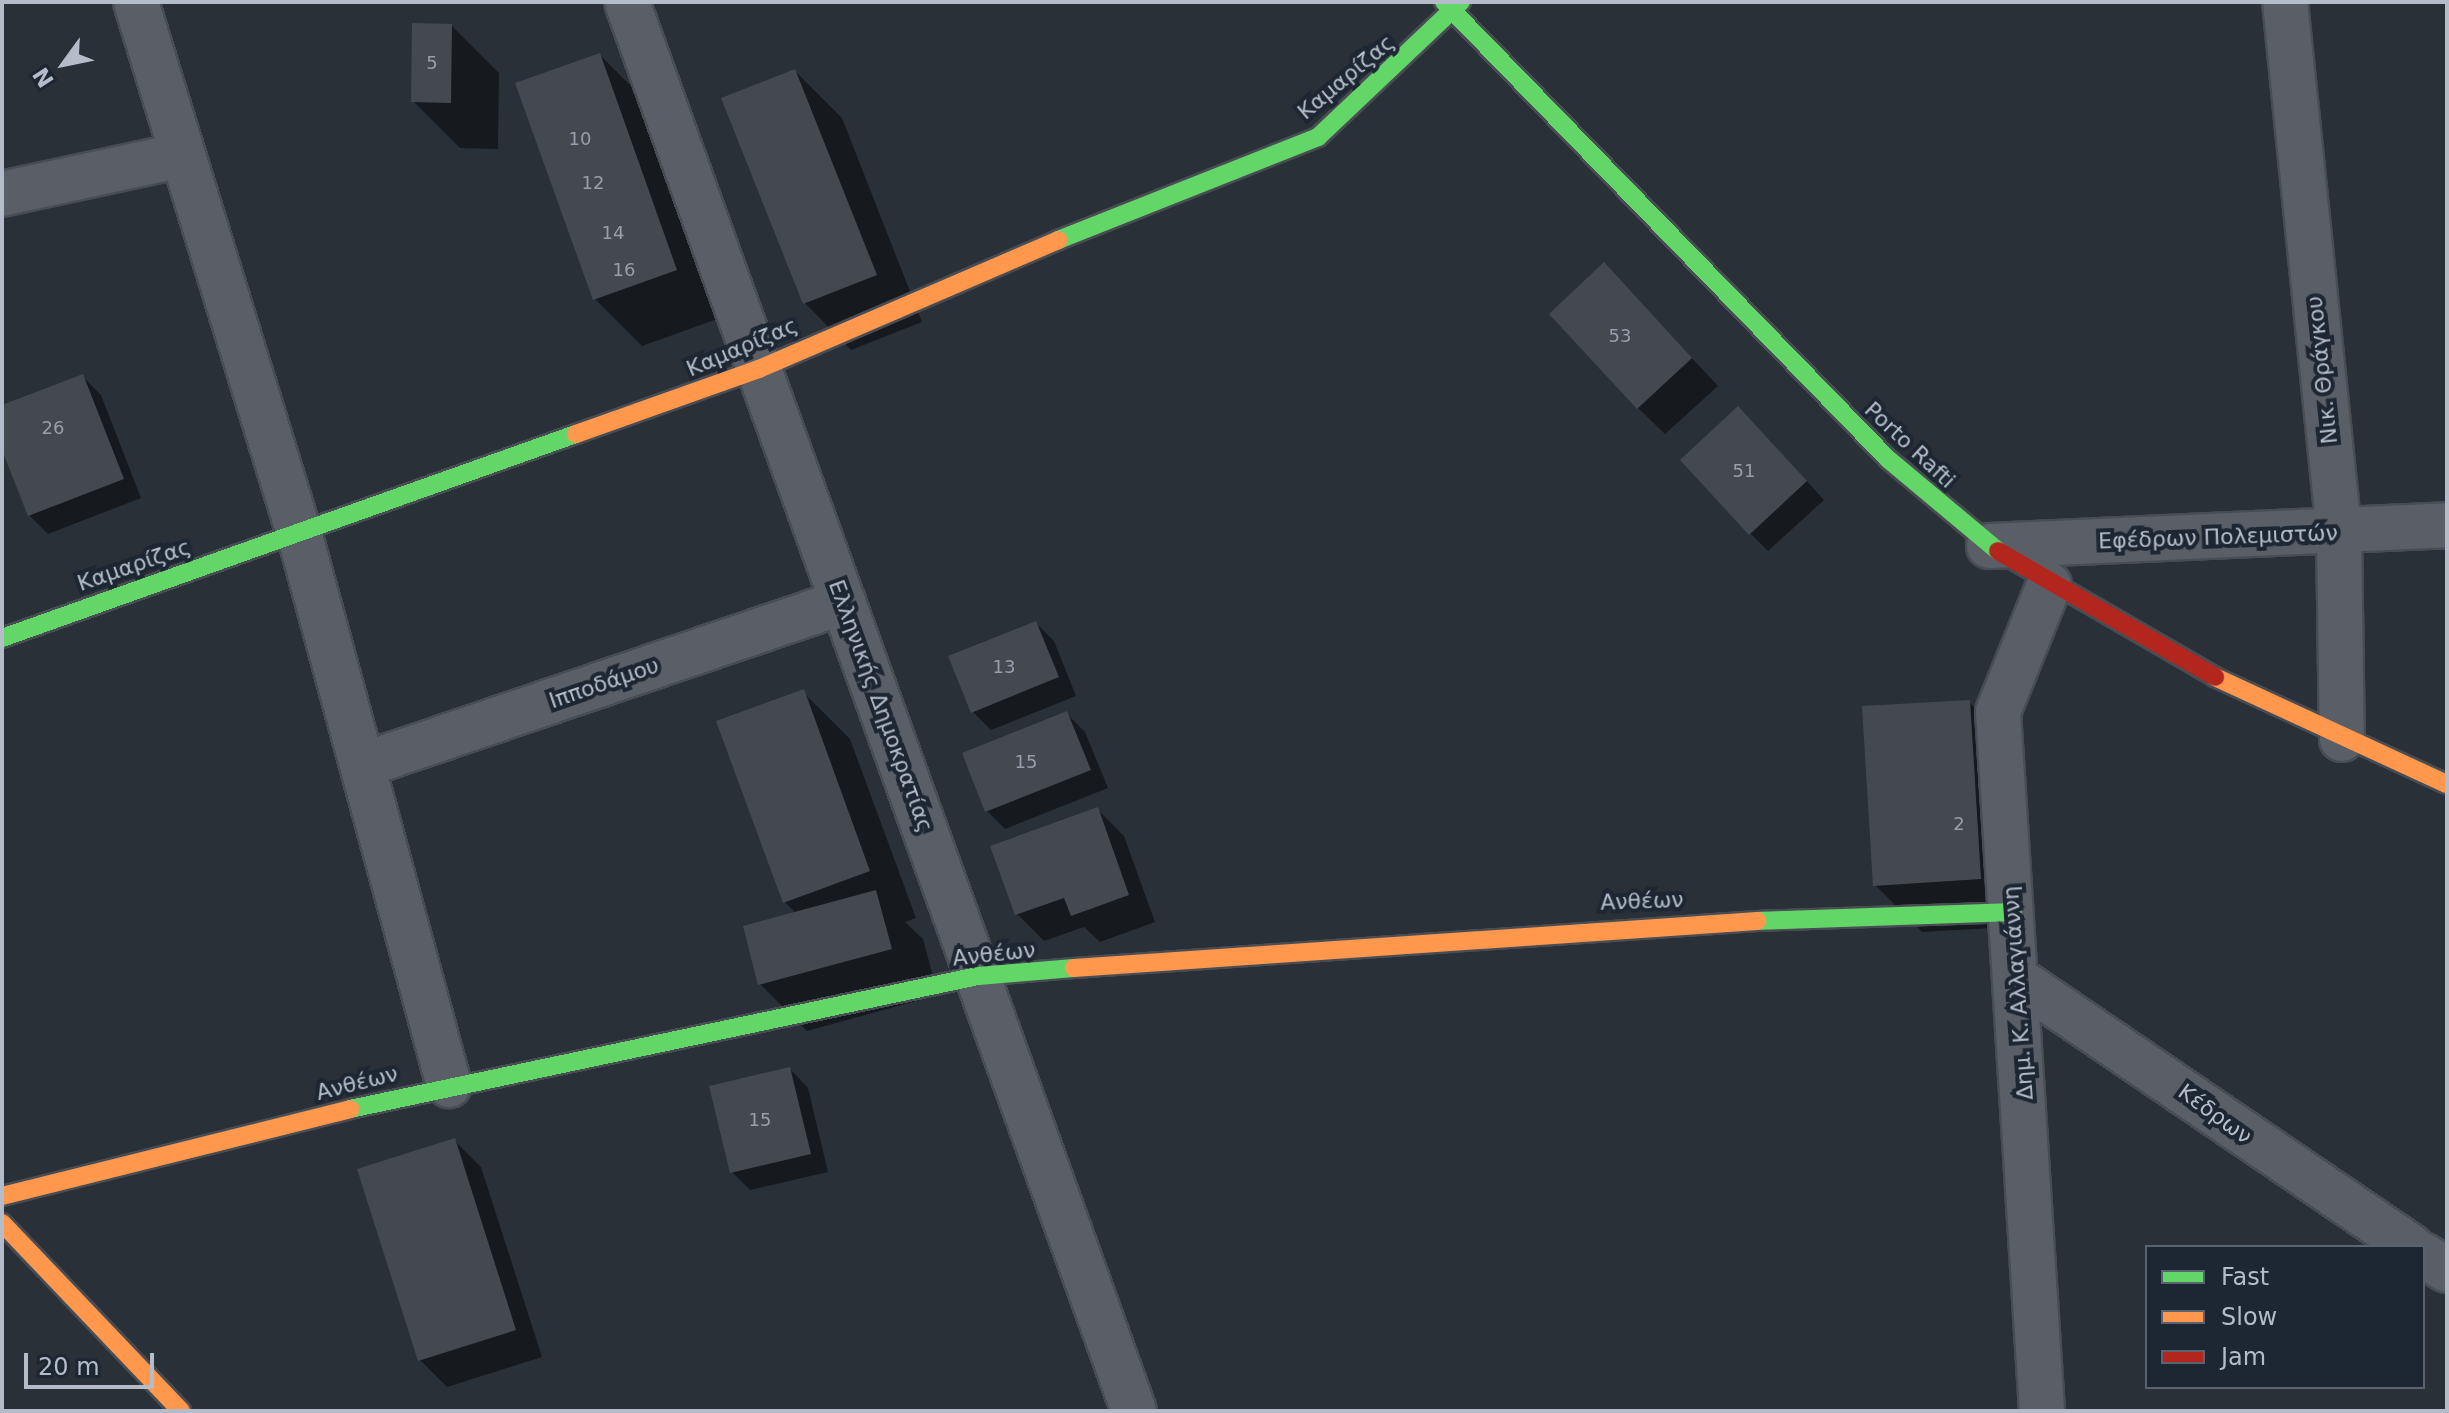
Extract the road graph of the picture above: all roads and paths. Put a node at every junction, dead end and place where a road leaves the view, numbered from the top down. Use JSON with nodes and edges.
{"nodes":[{"id":1,"x":136,"y":2,"type":"edge"},
{"id":2,"x":627,"y":2,"type":"edge"},
{"id":3,"x":2285,"y":2,"type":"edge"},
{"id":4,"x":1452,"y":5,"type":"edge"},
{"id":5,"x":178,"y":156,"type":"junction"},
{"id":6,"x":2,"y":194,"type":"edge"},
{"id":7,"x":759,"y":369,"type":"junction"},
{"id":8,"x":2447,"y":525,"type":"edge"},
{"id":9,"x":2339,"y":532,"type":"junction"},
{"id":10,"x":300,"y":536,"type":"junction"},
{"id":11,"x":1989,"y":546,"type":"junction"},
{"id":12,"x":2049,"y":585,"type":"junction"},
{"id":13,"x":843,"y":602,"type":"junction"},
{"id":14,"x":2,"y":638,"type":"edge"},
{"id":15,"x":2342,"y":739,"type":"junction"},
{"id":16,"x":366,"y":764,"type":"junction"},
{"id":17,"x":2447,"y":784,"type":"edge"},
{"id":18,"x":2013,"y":912,"type":"junction"},
{"id":19,"x":978,"y":976,"type":"junction"},
{"id":20,"x":2020,"y":981,"type":"junction"},
{"id":21,"x":449,"y":1085,"type":"junction"},
{"id":22,"x":2,"y":1196,"type":"edge"},
{"id":23,"x":2,"y":1223,"type":"edge"},
{"id":24,"x":2408,"y":1245,"type":"edge"},
{"id":25,"x":2425,"y":1256,"type":"edge"},
{"id":26,"x":2447,"y":1270,"type":"edge"},
{"id":27,"x":181,"y":1411,"type":"edge"},
{"id":28,"x":1134,"y":1411,"type":"edge"},
{"id":29,"x":2042,"y":1411,"type":"edge"}],
"edges":[{"from":1,"to":5,"type":"street"},
{"from":2,"to":7,"type":"street","name":"Ελληνικής Δημοκρατίας"},
{"from":3,"to":9,"type":"street","name":"Νικ. Θράγκου"},
{"from":4,"to":7,"type":"street","name":"Καμαρίζας"},
{"from":4,"to":11,"type":"street","name":"Porto Rafti"},
{"from":5,"to":6,"type":"street"},
{"from":5,"to":10,"type":"street"},
{"from":7,"to":10,"type":"street","name":"Καμαρίζας"},
{"from":7,"to":13,"type":"street","name":"Ελληνικής Δημοκρατίας"},
{"from":8,"to":9,"type":"street","name":"Εφέδρων Πολεμιστών"},
{"from":9,"to":11,"type":"street","name":"Εφέδρων Πολεμιστών"},
{"from":9,"to":15,"type":"street","name":"Νικ. Θράγκου"},
{"from":10,"to":14,"type":"street","name":"Καμαρίζας"},
{"from":10,"to":16,"type":"street"},
{"from":11,"to":12,"type":"street","name":"Porto Rafti"},
{"from":12,"to":15,"type":"street","name":"Porto Rafti"},
{"from":12,"to":18,"type":"street","name":"Δημ. Κ. Αλλαγιάννη"},
{"from":13,"to":16,"type":"street","name":"Ιπποδάμου"},
{"from":13,"to":19,"type":"street","name":"Ελληνικής Δημοκρατίας"},
{"from":15,"to":17,"type":"street","name":"Porto Rafti"},
{"from":16,"to":21,"type":"street"},
{"from":18,"to":19,"type":"street","name":"Ανθέων"},
{"from":18,"to":20,"type":"street","name":"Δημ. Κ. Αλλαγιάννη"},
{"from":19,"to":21,"type":"street","name":"Ανθέων"},
{"from":19,"to":28,"type":"street","name":"Ελληνικής Δημοκρατίας"},
{"from":20,"to":24,"type":"street","name":"Κέδρων"},
{"from":20,"to":29,"type":"street","name":"Δημ. Κ. Αλλαγιάννη"},
{"from":21,"to":22,"type":"street","name":"Ανθέων"},
{"from":23,"to":27,"type":"street"},
{"from":25,"to":26,"type":"street"}]}
